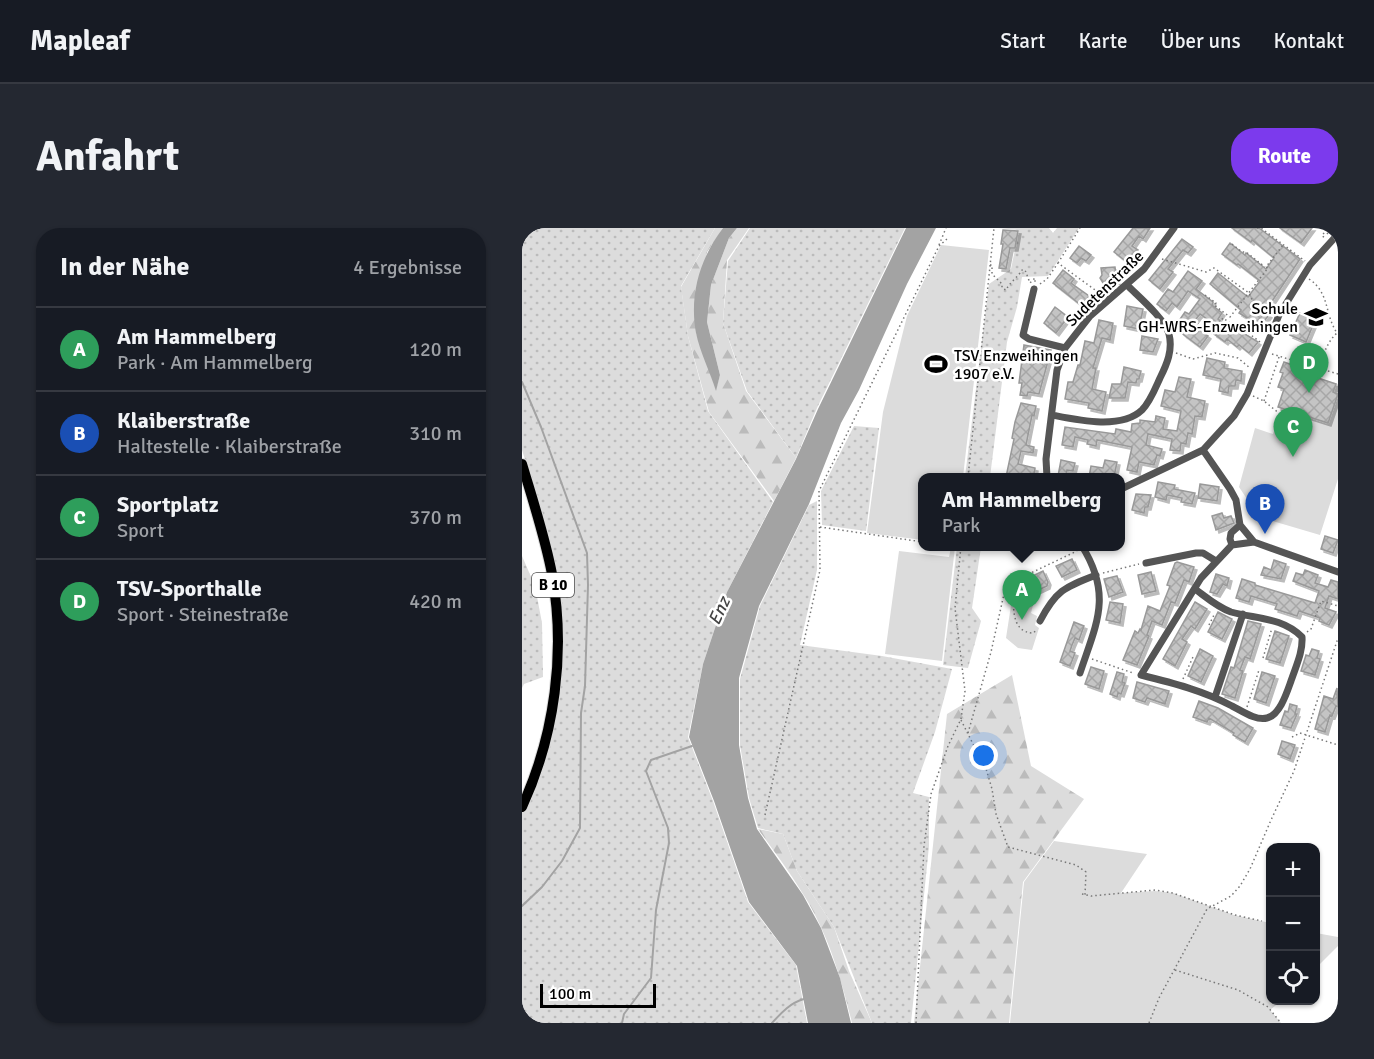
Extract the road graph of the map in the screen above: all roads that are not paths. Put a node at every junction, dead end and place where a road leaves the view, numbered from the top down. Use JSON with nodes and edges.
{"nodes":[{"id":1,"x":1174,"y":228,"type":"edge"},
{"id":2,"x":1338,"y":234,"type":"edge"},
{"id":3,"x":1127,"y":285,"type":"junction"},
{"id":4,"x":1034,"y":289,"type":"road end"},
{"id":5,"x":1065,"y":348,"type":"junction"},
{"id":6,"x":1052,"y":416,"type":"junction"},
{"id":7,"x":1203,"y":450,"type":"junction"},
{"id":8,"x":522,"y":464,"type":"edge"},
{"id":9,"x":1047,"y":473,"type":"edge"},
{"id":10,"x":1125,"y":487,"type":"edge"},
{"id":11,"x":1240,"y":525,"type":"junction"},
{"id":12,"x":1254,"y":542,"type":"junction"},
{"id":13,"x":1233,"y":545,"type":"junction"},
{"id":14,"x":1085,"y":551,"type":"edge"},
{"id":15,"x":1216,"y":561,"type":"junction"},
{"id":16,"x":1146,"y":563,"type":"road end"},
{"id":17,"x":1338,"y":572,"type":"edge"},
{"id":18,"x":1096,"y":575,"type":"junction"},
{"id":19,"x":1195,"y":589,"type":"junction"},
{"id":20,"x":1243,"y":614,"type":"junction"},
{"id":21,"x":1040,"y":621,"type":"road end"},
{"id":22,"x":1080,"y":673,"type":"dead end"},
{"id":23,"x":1215,"y":697,"type":"junction"},
{"id":24,"x":522,"y":807,"type":"edge"}],
"edges":[{"from":1,"to":3,"type":"street","name":"Sudetenstraße"},
{"from":2,"to":7,"type":"street"},
{"from":3,"to":5,"type":"street","name":"Sudetenstraße"},
{"from":3,"to":6,"type":"street"},
{"from":4,"to":5,"type":"street"},
{"from":5,"to":6,"type":"street","name":"Sudetenstraße"},
{"from":6,"to":9,"type":"street","name":"Sudetenstraße"},
{"from":7,"to":10,"type":"street"},
{"from":7,"to":11,"type":"street"},
{"from":8,"to":24,"type":"main road","number":"B 10"},
{"from":11,"to":12,"type":"street"},
{"from":11,"to":13,"type":"street"},
{"from":12,"to":13,"type":"street"},
{"from":12,"to":17,"type":"street"},
{"from":13,"to":15,"type":"street"},
{"from":14,"to":18,"type":"street"},
{"from":15,"to":16,"type":"street"},
{"from":15,"to":19,"type":"street"},
{"from":18,"to":21,"type":"street"},
{"from":18,"to":22,"type":"street"},
{"from":19,"to":20,"type":"street"},
{"from":19,"to":23,"type":"street"},
{"from":20,"to":23,"type":"street"},
{"from":20,"to":23,"type":"street"}]}
